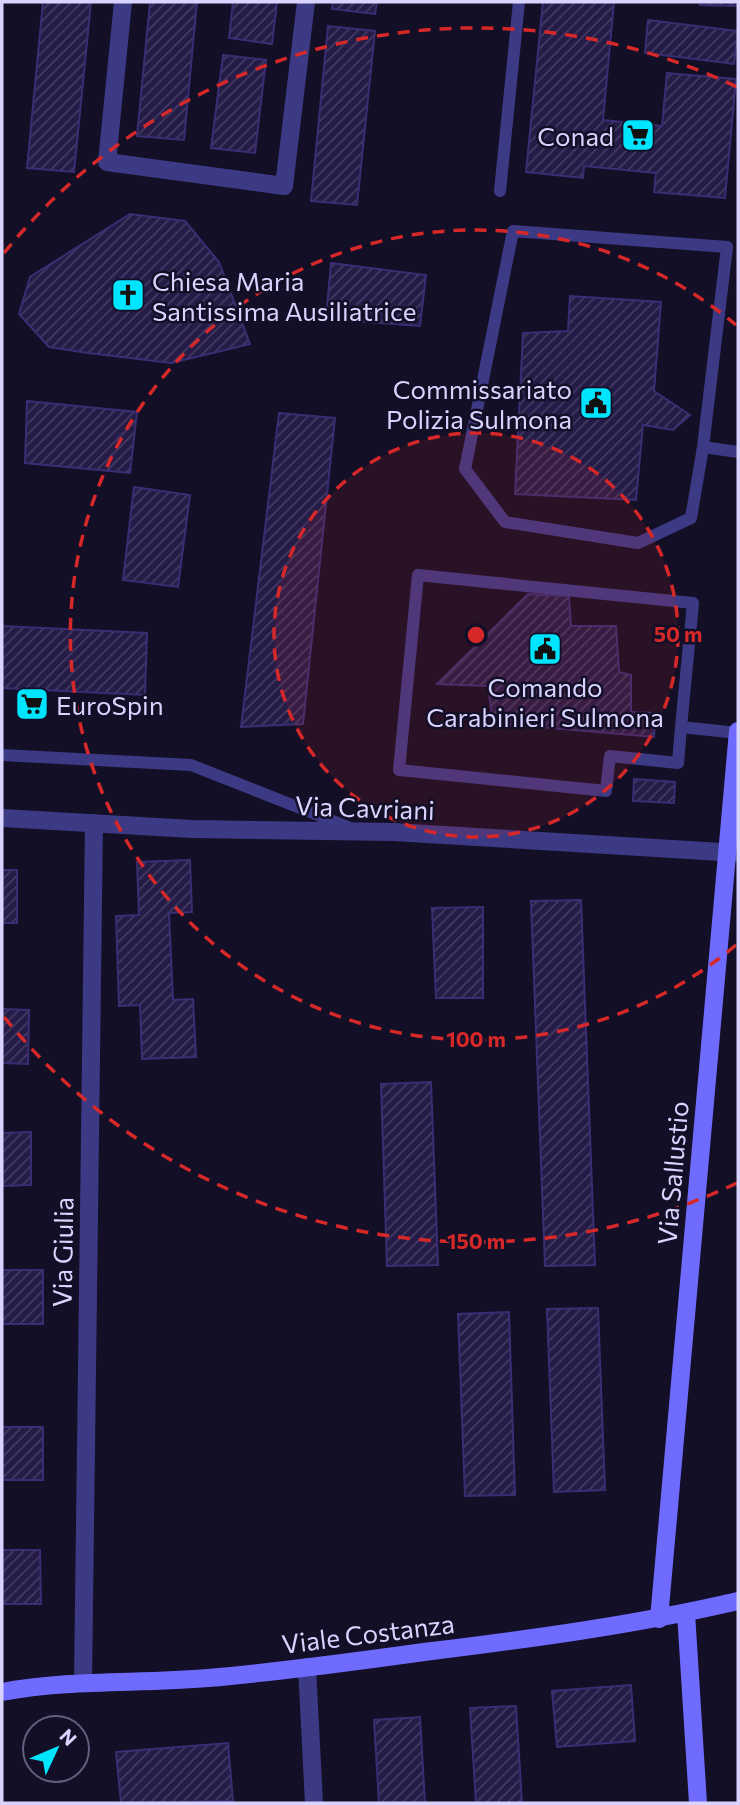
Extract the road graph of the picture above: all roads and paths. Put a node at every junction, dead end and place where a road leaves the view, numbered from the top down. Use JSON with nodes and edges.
{"nodes":[{"id":1,"x":123,"y":2,"type":"edge"},
{"id":2,"x":306,"y":2,"type":"edge"},
{"id":3,"x":519,"y":2,"type":"edge"},
{"id":4,"x":500,"y":191,"type":"dead end"},
{"id":5,"x":703,"y":447,"type":"junction"},
{"id":6,"x":738,"y":452,"type":"edge"},
{"id":7,"x":681,"y":727,"type":"junction"},
{"id":8,"x":738,"y":732,"type":"edge"},
{"id":9,"x":2,"y":755,"type":"edge"},
{"id":10,"x":2,"y":818,"type":"edge"},
{"id":11,"x":94,"y":823,"type":"junction"},
{"id":12,"x":358,"y":831,"type":"junction"},
{"id":13,"x":732,"y":852,"type":"edge"},
{"id":14,"x":738,"y":1601,"type":"edge"},
{"id":15,"x":687,"y":1613,"type":"junction"},
{"id":16,"x":659,"y":1619,"type":"junction"},
{"id":17,"x":307,"y":1667,"type":"junction"},
{"id":18,"x":83,"y":1682,"type":"junction"},
{"id":19,"x":2,"y":1692,"type":"edge"},
{"id":20,"x":314,"y":1803,"type":"edge"},
{"id":21,"x":698,"y":1803,"type":"edge"}],
"edges":[{"from":1,"to":2,"type":"street"},
{"from":3,"to":4,"type":"lane"},
{"from":5,"to":5,"type":"lane"},
{"from":5,"to":6,"type":"lane"},
{"from":7,"to":7,"type":"lane"},
{"from":7,"to":8,"type":"lane"},
{"from":8,"to":13,"type":"street","name":"Via Sallustio"},
{"from":9,"to":12,"type":"lane"},
{"from":10,"to":11,"type":"street","name":"Via Cavriani"},
{"from":11,"to":12,"type":"street","name":"Via Cavriani"},
{"from":11,"to":18,"type":"street","name":"Via Giulia"},
{"from":12,"to":13,"type":"street","name":"Via Cavriani"},
{"from":13,"to":16,"type":"street","name":"Via Sallustio"},
{"from":14,"to":15,"type":"street","name":"Viale Costanza"},
{"from":15,"to":16,"type":"street","name":"Viale Costanza"},
{"from":15,"to":21,"type":"street"},
{"from":16,"to":17,"type":"street","name":"Viale Costanza"},
{"from":17,"to":18,"type":"street","name":"Viale Costanza"},
{"from":17,"to":20,"type":"street"},
{"from":18,"to":19,"type":"street","name":"Viale Costanza"}]}
